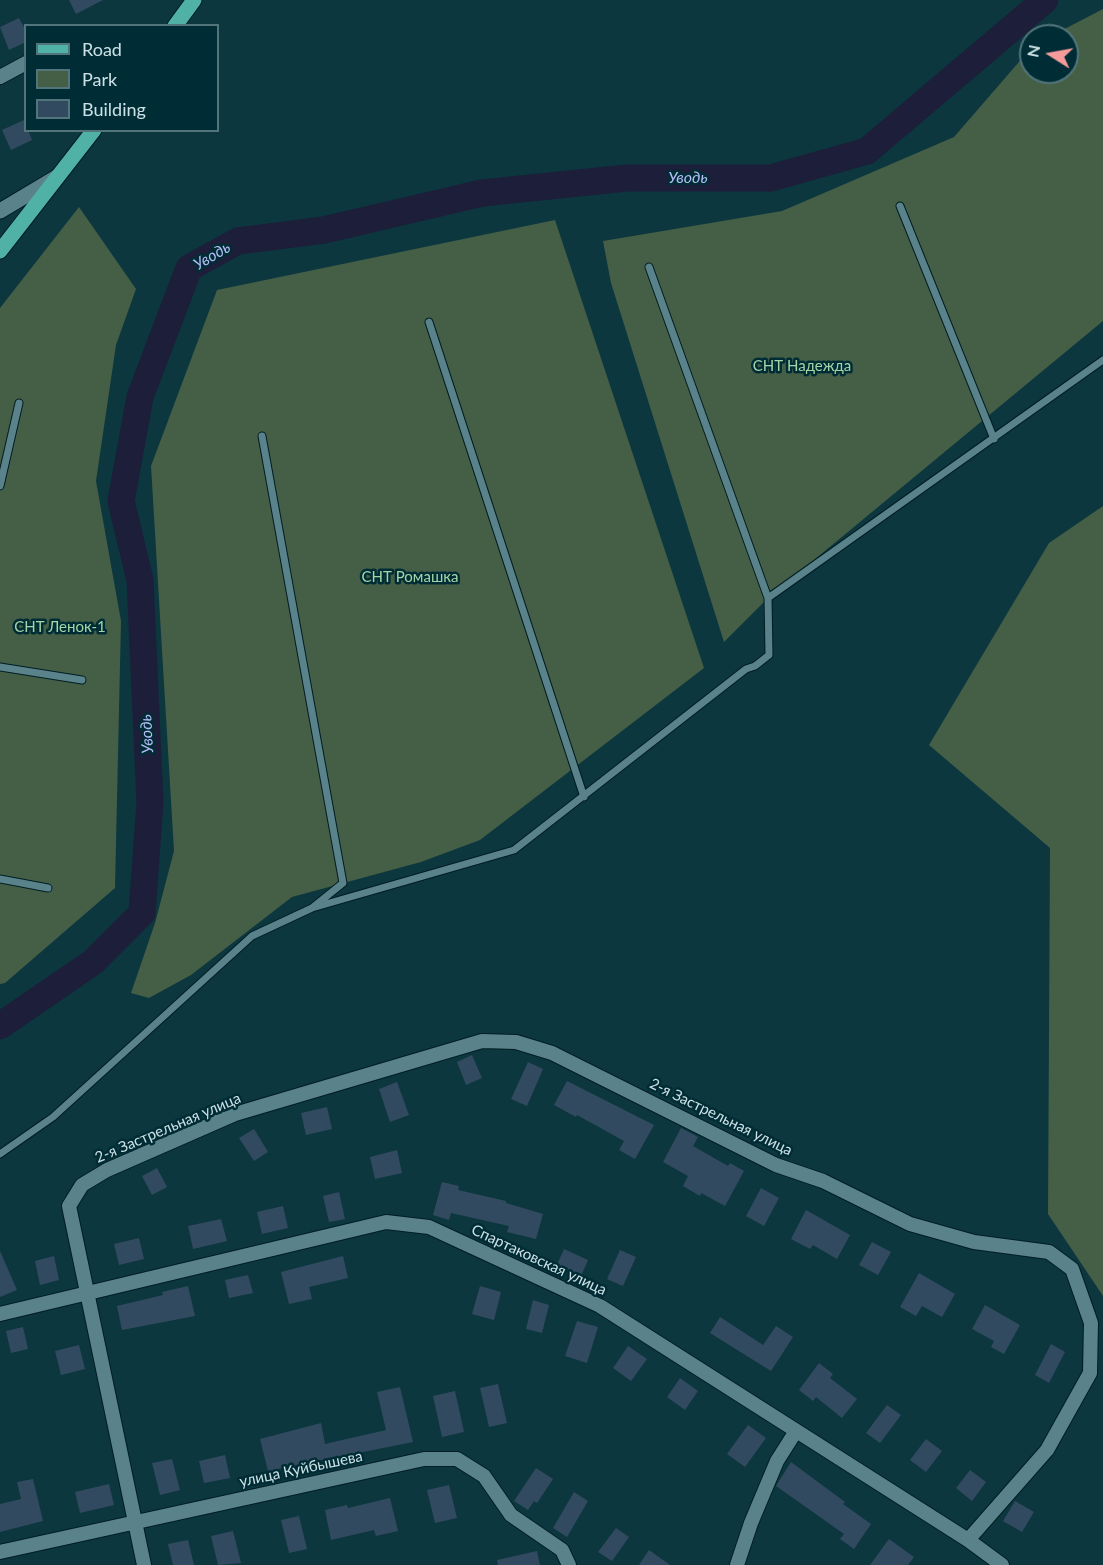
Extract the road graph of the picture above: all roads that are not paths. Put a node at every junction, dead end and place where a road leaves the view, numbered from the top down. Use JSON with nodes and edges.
{"nodes":[{"id":1,"x":194,"y":0,"type":"edge"},
{"id":2,"x":176,"y":24,"type":"edge"},
{"id":3,"x":24,"y":64,"type":"edge"},
{"id":4,"x":0,"y":77,"type":"edge"},
{"id":5,"x":93,"y":132,"type":"edge"},
{"id":6,"x":60,"y":176,"type":"junction"},
{"id":7,"x":900,"y":206,"type":"dead end"},
{"id":8,"x":0,"y":211,"type":"edge"},
{"id":9,"x":0,"y":251,"type":"edge"},
{"id":10,"x":649,"y":267,"type":"dead end"},
{"id":11,"x":429,"y":322,"type":"dead end"},
{"id":12,"x":1103,"y":360,"type":"edge"},
{"id":13,"x":19,"y":403,"type":"dead end"},
{"id":14,"x":262,"y":436,"type":"dead end"},
{"id":15,"x":994,"y":439,"type":"junction"},
{"id":16,"x":0,"y":486,"type":"edge"},
{"id":17,"x":768,"y":598,"type":"junction"},
{"id":18,"x":0,"y":667,"type":"edge"},
{"id":19,"x":82,"y":680,"type":"dead end"},
{"id":20,"x":584,"y":797,"type":"junction"},
{"id":21,"x":0,"y":879,"type":"edge"},
{"id":22,"x":48,"y":888,"type":"dead end"},
{"id":23,"x":312,"y":908,"type":"junction"},
{"id":24,"x":0,"y":1154,"type":"edge"},
{"id":25,"x":87,"y":1294,"type":"junction"},
{"id":26,"x":0,"y":1314,"type":"edge"},
{"id":27,"x":796,"y":1431,"type":"junction"},
{"id":28,"x":135,"y":1523,"type":"junction"},
{"id":29,"x":968,"y":1540,"type":"junction"},
{"id":30,"x":0,"y":1552,"type":"edge"},
{"id":31,"x":144,"y":1565,"type":"edge"},
{"id":32,"x":569,"y":1565,"type":"edge"},
{"id":33,"x":737,"y":1565,"type":"edge"},
{"id":34,"x":1002,"y":1565,"type":"edge"}],
"edges":[{"from":1,"to":2,"type":"main road"},
{"from":3,"to":4,"type":"street"},
{"from":5,"to":6,"type":"main road"},
{"from":6,"to":8,"type":"street"},
{"from":6,"to":9,"type":"main road"},
{"from":7,"to":15,"type":"lane"},
{"from":10,"to":17,"type":"lane"},
{"from":11,"to":20,"type":"lane"},
{"from":12,"to":15,"type":"lane"},
{"from":13,"to":16,"type":"lane"},
{"from":14,"to":23,"type":"lane"},
{"from":15,"to":17,"type":"lane"},
{"from":17,"to":20,"type":"lane"},
{"from":18,"to":19,"type":"lane"},
{"from":20,"to":23,"type":"lane"},
{"from":21,"to":22,"type":"lane"},
{"from":23,"to":24,"type":"lane"},
{"from":25,"to":26,"type":"street","name":"Спартаковская улица"},
{"from":25,"to":27,"type":"street","name":"Спартаковская улица"},
{"from":25,"to":28,"type":"street"},
{"from":25,"to":29,"type":"street","name":"2-я Застрельная улица"},
{"from":27,"to":29,"type":"street","name":"Спартаковская улица"},
{"from":27,"to":33,"type":"street"},
{"from":28,"to":30,"type":"street","name":"улица Куйбышева"},
{"from":28,"to":31,"type":"street"},
{"from":28,"to":32,"type":"street","name":"улица Куйбышева"},
{"from":29,"to":34,"type":"street","name":"Спартаковская улица"}]}
